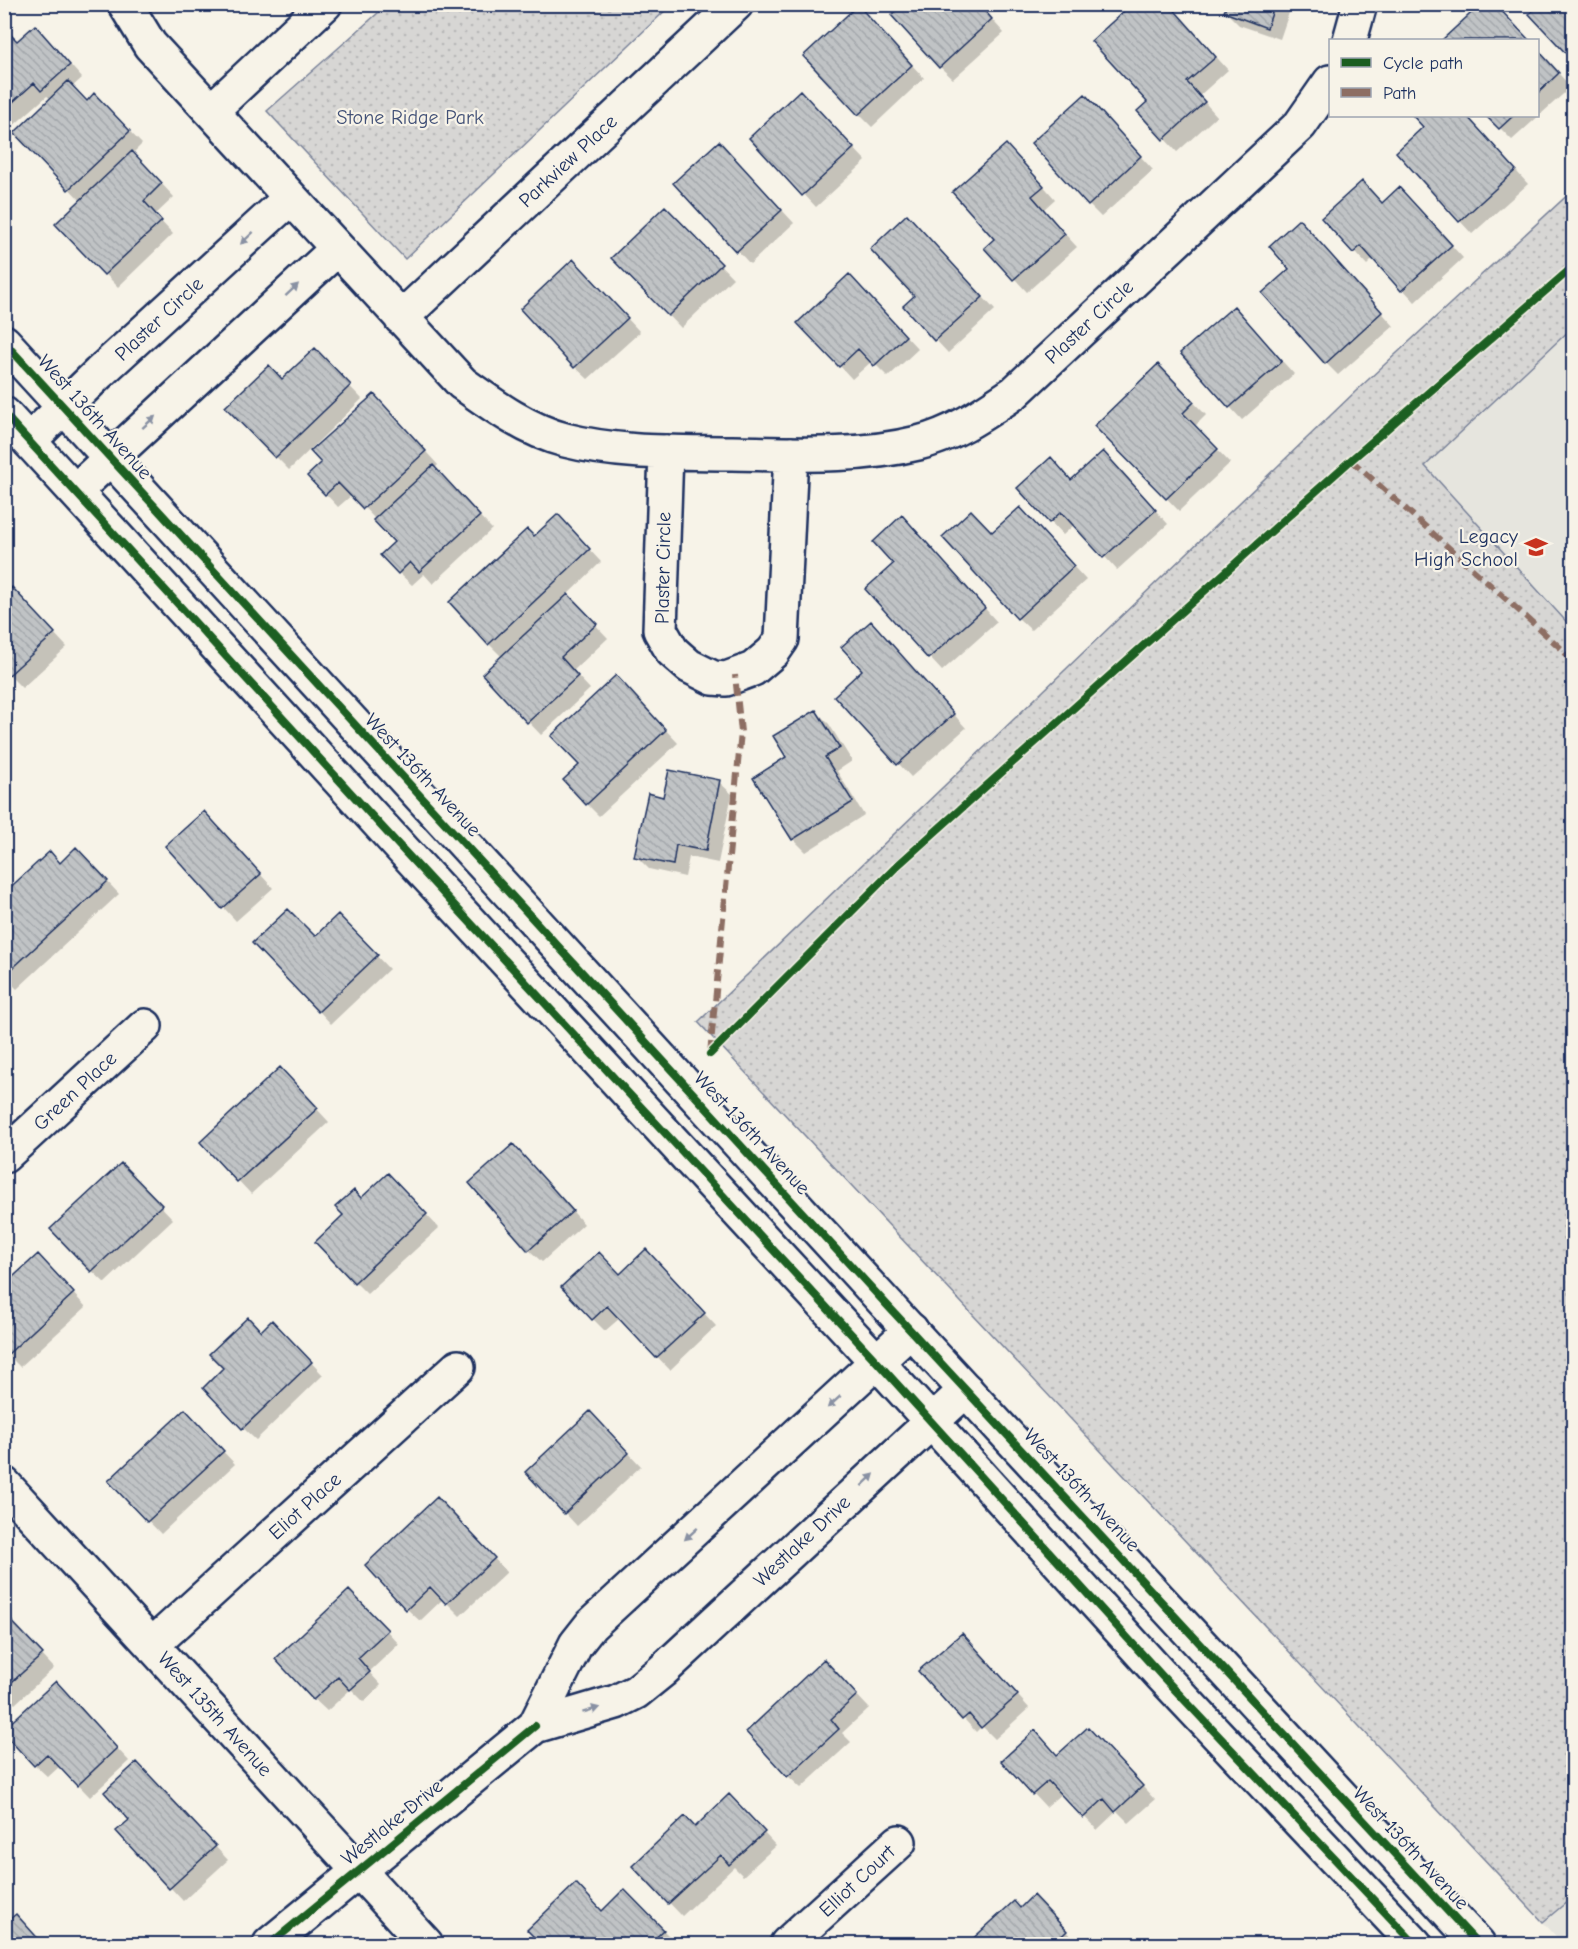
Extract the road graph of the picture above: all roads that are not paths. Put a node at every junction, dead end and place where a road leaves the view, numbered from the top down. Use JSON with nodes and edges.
{"nodes":[{"id":1,"x":125,"y":4,"type":"edge"},
{"id":2,"x":325,"y":4,"type":"edge"},
{"id":3,"x":736,"y":4,"type":"edge"},
{"id":4,"x":1360,"y":4,"type":"edge"},
{"id":5,"x":1350,"y":39,"type":"edge"},
{"id":6,"x":1329,"y":83,"type":"edge"},
{"id":7,"x":211,"y":111,"type":"junction"},
{"id":8,"x":290,"y":198,"type":"junction"},
{"id":9,"x":337,"y":249,"type":"junction"},
{"id":10,"x":401,"y":318,"type":"junction"},
{"id":11,"x":4,"y":342,"type":"edge"},
{"id":12,"x":64,"y":407,"type":"junction"},
{"id":13,"x":4,"y":414,"type":"edge"},
{"id":14,"x":29,"y":441,"type":"junction"},
{"id":15,"x":666,"y":452,"type":"junction"},
{"id":16,"x":790,"y":454,"type":"junction"},
{"id":17,"x":110,"y":458,"type":"junction"},
{"id":18,"x":75,"y":490,"type":"junction"},
{"id":19,"x":145,"y":1026,"type":"dead end"},
{"id":20,"x":4,"y":1156,"type":"edge"},
{"id":21,"x":911,"y":1330,"type":"junction"},
{"id":22,"x":877,"y":1362,"type":"junction"},
{"id":23,"x":458,"y":1367,"type":"dead end"},
{"id":24,"x":966,"y":1390,"type":"junction"},
{"id":25,"x":930,"y":1421,"type":"junction"},
{"id":26,"x":4,"y":1484,"type":"edge"},
{"id":27,"x":152,"y":1645,"type":"junction"},
{"id":28,"x":535,"y":1726,"type":"junction"},
{"id":29,"x":899,"y":1842,"type":"dead end"},
{"id":30,"x":358,"y":1871,"type":"junction"},
{"id":31,"x":270,"y":1944,"type":"edge"},
{"id":32,"x":426,"y":1944,"type":"edge"},
{"id":33,"x":787,"y":1944,"type":"edge"},
{"id":34,"x":1415,"y":1944,"type":"edge"},
{"id":35,"x":1478,"y":1944,"type":"edge"}],
"edges":[{"from":1,"to":7,"type":"street","name":"Plaster Circle"},
{"from":2,"to":7,"type":"street"},
{"from":3,"to":10,"type":"street","name":"Parkview Place"},
{"from":4,"to":5,"type":"street"},
{"from":6,"to":16,"type":"street","name":"Plaster Circle"},
{"from":7,"to":8,"type":"street","name":"Plaster Circle"},
{"from":8,"to":9,"type":"street","name":"Plaster Circle"},
{"from":8,"to":12,"type":"street","name":"Plaster Circle","one_way":true},
{"from":9,"to":10,"type":"street","name":"Plaster Circle"},
{"from":17,"to":9,"type":"street","one_way":true},
{"from":10,"to":15,"type":"street","name":"Plaster Circle"},
{"from":11,"to":12,"type":"street","name":"West 136th Avenue"},
{"from":12,"to":14,"type":"street","name":"Plaster Circle"},
{"from":12,"to":17,"type":"street","name":"West 136th Avenue"},
{"from":13,"to":14,"type":"street"},
{"from":14,"to":18,"type":"street"},
{"from":15,"to":16,"type":"street","name":"Plaster Circle"},
{"from":15,"to":16,"type":"street","name":"Plaster Circle"},
{"from":17,"to":18,"type":"street"},
{"from":17,"to":21,"type":"street","name":"West 136th Avenue"},
{"from":18,"to":22,"type":"street"},
{"from":19,"to":20,"type":"street","name":"Green Place"},
{"from":21,"to":22,"type":"street","name":"Westlake Drive"},
{"from":21,"to":24,"type":"street","name":"West 136th Avenue"},
{"from":22,"to":25,"type":"street"},
{"from":22,"to":28,"type":"street","name":"Westlake Drive","one_way":true},
{"from":23,"to":27,"type":"street","name":"Eliot Place"},
{"from":24,"to":25,"type":"street","name":"Westlake Drive"},
{"from":24,"to":35,"type":"street","name":"West 136th Avenue"},
{"from":28,"to":25,"type":"street","name":"Westlake Drive","one_way":true},
{"from":25,"to":34,"type":"street"},
{"from":26,"to":27,"type":"street","name":"West 135th Avenue"},
{"from":27,"to":30,"type":"street","name":"West 135th Avenue"},
{"from":28,"to":30,"type":"street","name":"Westlake Drive"},
{"from":29,"to":33,"type":"street","name":"Elliot Court"},
{"from":30,"to":31,"type":"street","name":"Westlake Drive"},
{"from":30,"to":32,"type":"street","name":"West 135th Avenue"}]}
